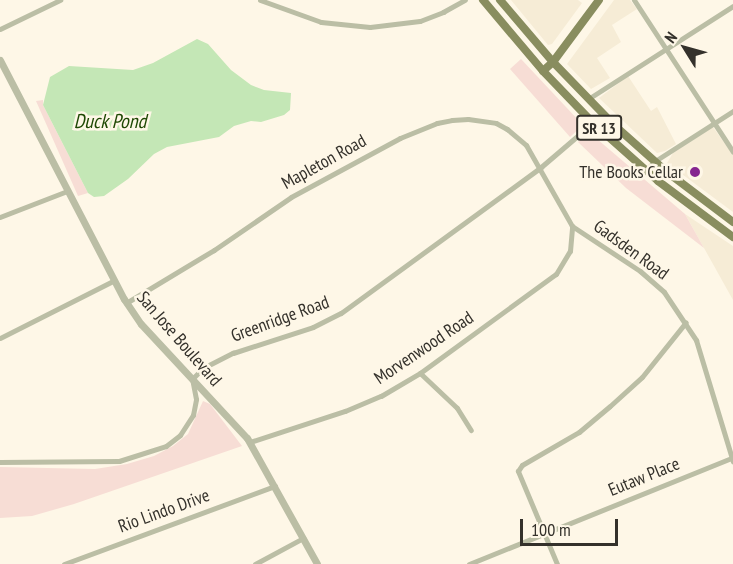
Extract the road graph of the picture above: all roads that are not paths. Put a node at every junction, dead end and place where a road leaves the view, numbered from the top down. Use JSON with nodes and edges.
{"nodes":[{"id":1,"x":60,"y":0,"type":"edge"},
{"id":2,"x":260,"y":0,"type":"edge"},
{"id":3,"x":465,"y":0,"type":"edge"},
{"id":4,"x":483,"y":0,"type":"edge"},
{"id":5,"x":500,"y":0,"type":"edge"},
{"id":6,"x":599,"y":0,"type":"edge"},
{"id":7,"x":634,"y":0,"type":"edge"},
{"id":8,"x":733,"y":6,"type":"edge"},
{"id":9,"x":0,"y":29,"type":"edge"},
{"id":10,"x":665,"y":49,"type":"junction"},
{"id":11,"x":0,"y":60,"type":"edge"},
{"id":12,"x":553,"y":62,"type":"junction"},
{"id":13,"x":546,"y":74,"type":"junction"},
{"id":14,"x":588,"y":99,"type":"junction"},
{"id":15,"x":733,"y":111,"type":"edge"},
{"id":16,"x":603,"y":114,"type":"junction"},
{"id":17,"x":593,"y":123,"type":"junction"},
{"id":18,"x":713,"y":124,"type":"junction"},
{"id":19,"x":733,"y":152,"type":"edge"},
{"id":20,"x":655,"y":161,"type":"junction"},
{"id":21,"x":541,"y":167,"type":"junction"},
{"id":22,"x":646,"y":171,"type":"junction"},
{"id":23,"x":67,"y":191,"type":"junction"},
{"id":24,"x":0,"y":217,"type":"edge"},
{"id":25,"x":733,"y":222,"type":"edge"},
{"id":26,"x":572,"y":226,"type":"junction"},
{"id":27,"x":733,"y":237,"type":"edge"},
{"id":28,"x":113,"y":281,"type":"junction"},
{"id":29,"x":126,"y":303,"type":"junction"},
{"id":30,"x":686,"y":322,"type":"junction"},
{"id":31,"x":0,"y":338,"type":"edge"},
{"id":32,"x":420,"y":373,"type":"junction"},
{"id":33,"x":192,"y":379,"type":"junction"},
{"id":34,"x":471,"y":430,"type":"dead end"},
{"id":35,"x":250,"y":442,"type":"junction"},
{"id":36,"x":732,"y":460,"type":"edge"},
{"id":37,"x":0,"y":462,"type":"edge"},
{"id":38,"x":274,"y":486,"type":"junction"},
{"id":39,"x":544,"y":533,"type":"junction"},
{"id":40,"x":303,"y":538,"type":"junction"},
{"id":41,"x":64,"y":564,"type":"edge"},
{"id":42,"x":255,"y":564,"type":"edge"},
{"id":43,"x":317,"y":564,"type":"edge"},
{"id":44,"x":469,"y":564,"type":"edge"},
{"id":45,"x":557,"y":564,"type":"edge"}],
"edges":[{"from":1,"to":9,"type":"street"},
{"from":2,"to":3,"type":"street"},
{"from":4,"to":13,"type":"main road","number":"SR 13"},
{"from":5,"to":12,"type":"main road","number":"SR 13"},
{"from":6,"to":12,"type":"main road"},
{"from":7,"to":10,"type":"street"},
{"from":8,"to":10,"type":"street"},
{"from":10,"to":14,"type":"street"},
{"from":10,"to":18,"type":"street"},
{"from":11,"to":23,"type":"street","name":"San Jose Boulevard"},
{"from":12,"to":13,"type":"main road"},
{"from":12,"to":14,"type":"main road","number":"SR 13"},
{"from":13,"to":14,"type":"main road"},
{"from":13,"to":17,"type":"main road","number":"SR 13"},
{"from":14,"to":16,"type":"main road","number":"SR 13"},
{"from":15,"to":18,"type":"street"},
{"from":16,"to":17,"type":"street","name":"Greenridge Road"},
{"from":16,"to":20,"type":"main road","number":"SR 13"},
{"from":17,"to":21,"type":"street","name":"Greenridge Road"},
{"from":17,"to":22,"type":"main road","number":"SR 13"},
{"from":18,"to":19,"type":"street"},
{"from":18,"to":20,"type":"street"},
{"from":20,"to":22,"type":"street"},
{"from":20,"to":25,"type":"main road","number":"SR 13"},
{"from":21,"to":26,"type":"street","name":"Gadsden Road"},
{"from":21,"to":29,"type":"street","name":"Mapleton Road"},
{"from":21,"to":33,"type":"street","name":"Greenridge Road"},
{"from":22,"to":27,"type":"main road","number":"SR 13"},
{"from":23,"to":24,"type":"street"},
{"from":23,"to":28,"type":"street","name":"San Jose Boulevard"},
{"from":26,"to":30,"type":"street","name":"Gadsden Road"},
{"from":26,"to":32,"type":"street","name":"Morvenwood Road"},
{"from":28,"to":29,"type":"street","name":"San Jose Boulevard"},
{"from":28,"to":31,"type":"street"},
{"from":29,"to":33,"type":"street","name":"San Jose Boulevard"},
{"from":30,"to":36,"type":"street","name":"Gadsden Road"},
{"from":30,"to":39,"type":"street"},
{"from":32,"to":34,"type":"street"},
{"from":32,"to":35,"type":"street","name":"Morvenwood Road"},
{"from":33,"to":35,"type":"street","name":"San Jose Boulevard"},
{"from":33,"to":37,"type":"street"},
{"from":35,"to":38,"type":"street","name":"San Jose Boulevard"},
{"from":36,"to":39,"type":"street","name":"Eutaw Place"},
{"from":38,"to":40,"type":"street","name":"San Jose Boulevard"},
{"from":38,"to":41,"type":"street","name":"Rio Lindo Drive"},
{"from":39,"to":44,"type":"street","name":"Eutaw Place"},
{"from":39,"to":45,"type":"street"},
{"from":40,"to":42,"type":"street"},
{"from":40,"to":43,"type":"street","name":"San Jose Boulevard"}]}
